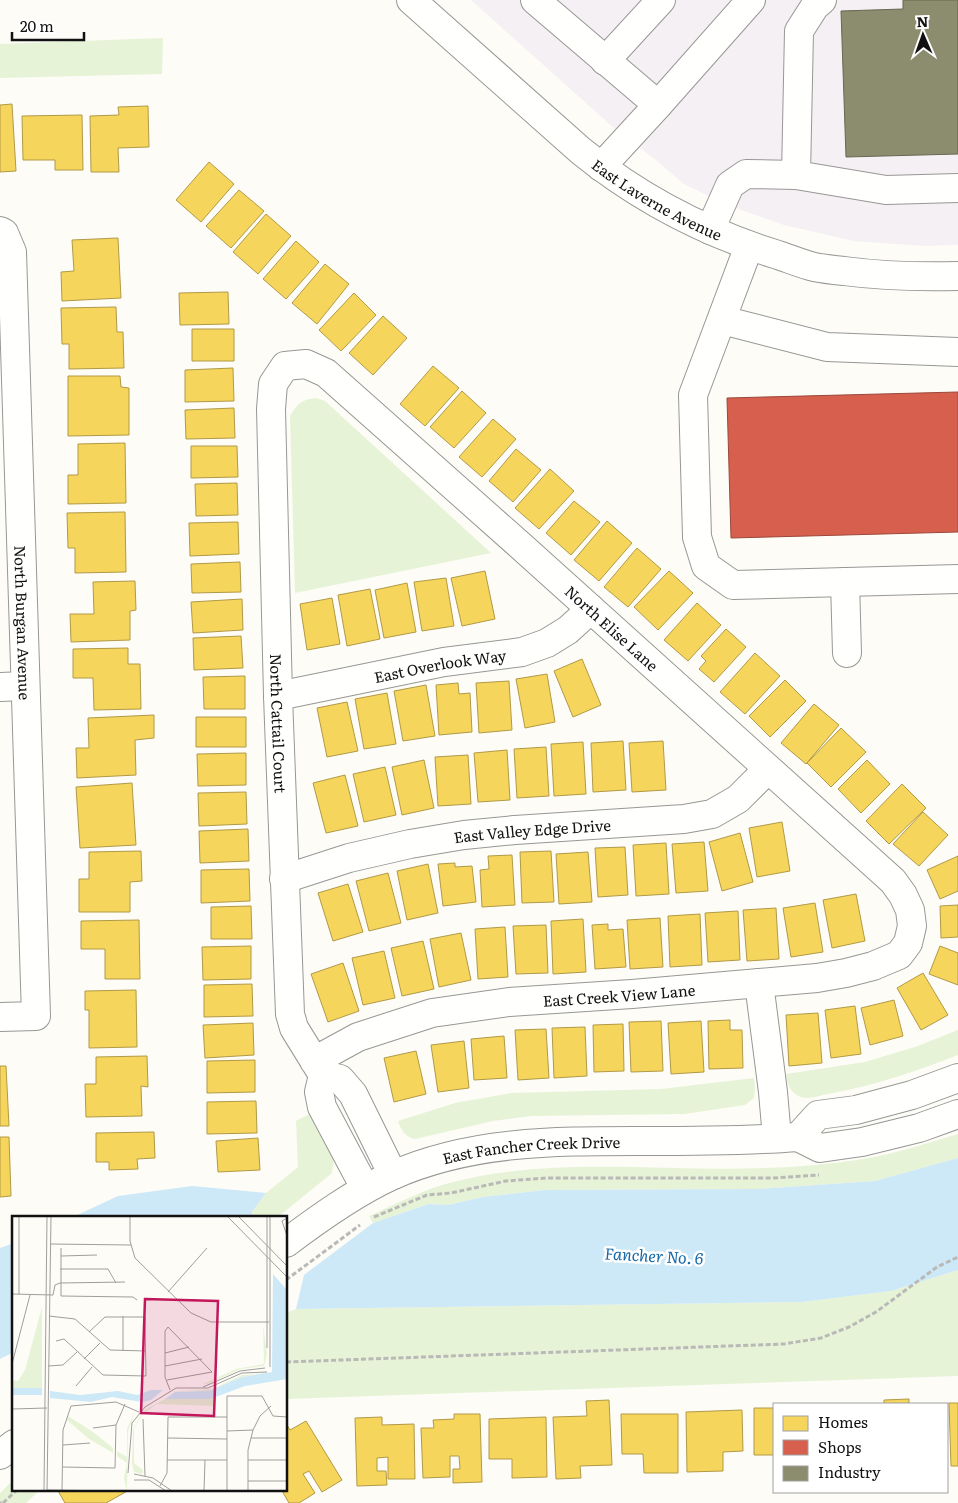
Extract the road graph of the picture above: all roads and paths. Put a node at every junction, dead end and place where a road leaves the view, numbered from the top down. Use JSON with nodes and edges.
{"nodes":[{"id":1,"x":411,"y":0,"type":"edge"},
{"id":2,"x":535,"y":0,"type":"edge"},
{"id":3,"x":661,"y":0,"type":"edge"},
{"id":4,"x":822,"y":0,"type":"edge"},
{"id":5,"x":744,"y":3,"type":"edge"},
{"id":6,"x":606,"y":61,"type":"junction"},
{"id":7,"x":658,"y":104,"type":"junction"},
{"id":8,"x":602,"y":167,"type":"junction"},
{"id":9,"x":796,"y":175,"type":"junction"},
{"id":10,"x":958,"y":188,"type":"edge"},
{"id":11,"x":710,"y":230,"type":"junction"},
{"id":12,"x":2,"y":232,"type":"edge"},
{"id":13,"x":749,"y":246,"type":"junction"},
{"id":14,"x":958,"y":276,"type":"edge"},
{"id":15,"x":722,"y":320,"type":"junction"},
{"id":16,"x":958,"y":352,"type":"edge"},
{"id":17,"x":285,"y":366,"type":"joint"},
{"id":18,"x":958,"y":578,"type":"edge"},
{"id":19,"x":845,"y":582,"type":"junction"},
{"id":20,"x":591,"y":609,"type":"junction"},
{"id":21,"x":847,"y":653,"type":"dead end"},
{"id":22,"x":13,"y":687,"type":"edge"},
{"id":23,"x":278,"y":696,"type":"junction"},
{"id":24,"x":767,"y":770,"type":"junction"},
{"id":25,"x":284,"y":879,"type":"junction"},
{"id":26,"x":912,"y":926,"type":"joint"},
{"id":27,"x":759,"y":983,"type":"junction"},
{"id":28,"x":0,"y":1017,"type":"edge"},
{"id":29,"x":319,"y":1068,"type":"junction"},
{"id":30,"x":958,"y":1078,"type":"edge"},
{"id":31,"x":958,"y":1114,"type":"edge"},
{"id":32,"x":788,"y":1138,"type":"junction"},
{"id":33,"x":393,"y":1175,"type":"junction"},
{"id":34,"x":823,"y":1175,"type":"dead end"},
{"id":35,"x":365,"y":1188,"type":"junction"},
{"id":36,"x":368,"y":1219,"type":"dead end"},
{"id":37,"x":360,"y":1225,"type":"dead end"},
{"id":38,"x":297,"y":1235,"type":"edge"},
{"id":39,"x":958,"y":1257,"type":"edge"},
{"id":40,"x":288,"y":1278,"type":"edge"},
{"id":41,"x":288,"y":1362,"type":"edge"},
{"id":42,"x":12,"y":1446,"type":"edge"},
{"id":43,"x":0,"y":1455,"type":"edge"},
{"id":44,"x":17,"y":1490,"type":"edge"},
{"id":45,"x":1,"y":1503,"type":"edge"}],
"edges":[{"from":1,"to":8,"type":"street","name":"East Laverne Avenue"},
{"from":2,"to":6,"type":"street"},
{"from":3,"to":6,"type":"street"},
{"from":4,"to":9,"type":"street"},
{"from":5,"to":7,"type":"street"},
{"from":6,"to":7,"type":"street"},
{"from":7,"to":8,"type":"street"},
{"from":8,"to":11,"type":"street","name":"East Laverne Avenue"},
{"from":9,"to":10,"type":"street"},
{"from":9,"to":11,"type":"street"},
{"from":11,"to":13,"type":"street","name":"East Laverne Avenue"},
{"from":12,"to":22,"type":"street","name":"North Burgan Avenue"},
{"from":13,"to":14,"type":"street","name":"East Laverne Avenue"},
{"from":13,"to":15,"type":"street"},
{"from":15,"to":16,"type":"street"},
{"from":15,"to":19,"type":"street"},
{"from":17,"to":20,"type":"street","name":"North Elise Lane"},
{"from":17,"to":23,"type":"street","name":"North Cattail Court"},
{"from":18,"to":19,"type":"street"},
{"from":19,"to":21,"type":"street"},
{"from":20,"to":23,"type":"street","name":"East Overlook Way"},
{"from":20,"to":24,"type":"street","name":"North Elise Lane"},
{"from":22,"to":28,"type":"street","name":"North Burgan Avenue"},
{"from":23,"to":25,"type":"street","name":"North Cattail Court"},
{"from":24,"to":25,"type":"street","name":"East Valley Edge Drive"},
{"from":24,"to":26,"type":"street","name":"North Elise Lane"},
{"from":25,"to":29,"type":"street","name":"North Cattail Court"},
{"from":26,"to":27,"type":"street","name":"East Creek View Lane"},
{"from":27,"to":29,"type":"street","name":"East Creek View Lane"},
{"from":27,"to":32,"type":"street"},
{"from":29,"to":33,"type":"street"},
{"from":29,"to":35,"type":"street"},
{"from":30,"to":32,"type":"street"},
{"from":31,"to":32,"type":"street"},
{"from":32,"to":33,"type":"street","name":"East Fancher Creek Drive"},
{"from":33,"to":35,"type":"street","name":"East Fancher Creek Drive"},
{"from":34,"to":36,"type":"path"},
{"from":35,"to":38,"type":"street","name":"East Fancher Creek Drive"},
{"from":37,"to":40,"type":"path"},
{"from":39,"to":41,"type":"path"},
{"from":42,"to":43,"type":"street"},
{"from":44,"to":45,"type":"path"}]}
